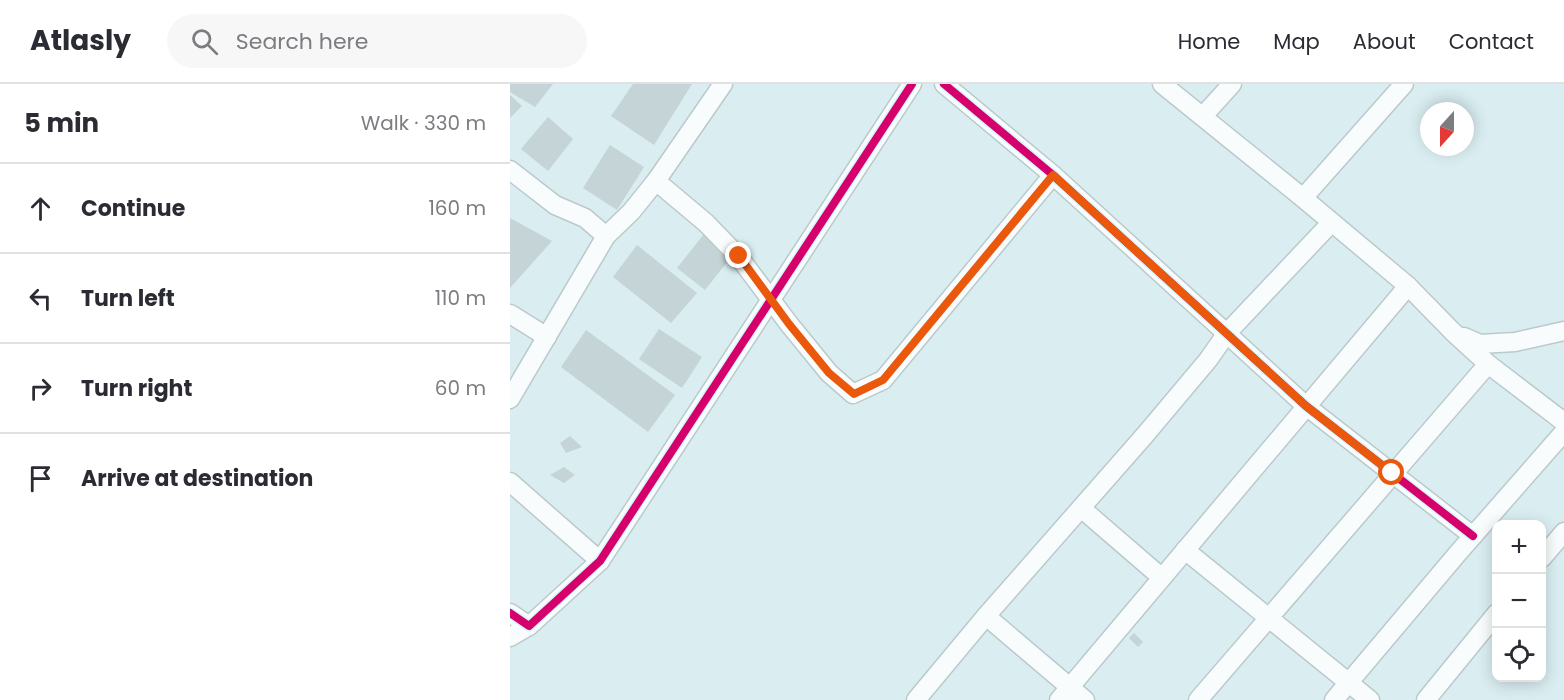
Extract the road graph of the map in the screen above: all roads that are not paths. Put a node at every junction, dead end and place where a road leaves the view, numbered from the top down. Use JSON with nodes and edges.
{"nodes":[{"id":1,"x":723,"y":84,"type":"edge"},
{"id":2,"x":912,"y":84,"type":"edge"},
{"id":3,"x":944,"y":84,"type":"edge"},
{"id":4,"x":1162,"y":84,"type":"edge"},
{"id":5,"x":1232,"y":84,"type":"edge"},
{"id":6,"x":1404,"y":84,"type":"edge"},
{"id":7,"x":1203,"y":116,"type":"junction"},
{"id":8,"x":510,"y":170,"type":"edge"},
{"id":9,"x":1053,"y":175,"type":"junction"},
{"id":10,"x":657,"y":181,"type":"junction"},
{"id":11,"x":1303,"y":198,"type":"junction"},
{"id":12,"x":1331,"y":223,"type":"junction"},
{"id":13,"x":606,"y":236,"type":"junction"},
{"id":14,"x":1408,"y":286,"type":"junction"},
{"id":15,"x":771,"y":300,"type":"junction"},
{"id":16,"x":510,"y":314,"type":"edge"},
{"id":17,"x":1564,"y":331,"type":"edge"},
{"id":18,"x":1453,"y":332,"type":"junction"},
{"id":19,"x":1227,"y":333,"type":"junction"},
{"id":20,"x":547,"y":337,"type":"junction"},
{"id":21,"x":1488,"y":364,"type":"junction"},
{"id":22,"x":510,"y":399,"type":"edge"},
{"id":23,"x":1306,"y":406,"type":"junction"},
{"id":24,"x":1564,"y":422,"type":"edge"},
{"id":25,"x":1564,"y":432,"type":"edge"},
{"id":26,"x":1392,"y":473,"type":"junction"},
{"id":27,"x":510,"y":482,"type":"edge"},
{"id":28,"x":1081,"y":508,"type":"junction"},
{"id":29,"x":1564,"y":532,"type":"edge"},
{"id":30,"x":1473,"y":536,"type":"junction"},
{"id":31,"x":1185,"y":550,"type":"junction"},
{"id":32,"x":1546,"y":553,"type":"edge"},
{"id":33,"x":600,"y":561,"type":"junction"},
{"id":34,"x":1161,"y":577,"type":"junction"},
{"id":35,"x":510,"y":614,"type":"edge"},
{"id":36,"x":986,"y":616,"type":"junction"},
{"id":37,"x":1269,"y":618,"type":"junction"},
{"id":38,"x":1492,"y":619,"type":"edge"},
{"id":39,"x":529,"y":626,"type":"junction"},
{"id":40,"x":510,"y":637,"type":"edge"},
{"id":41,"x":1349,"y":683,"type":"junction"},
{"id":42,"x":1064,"y":693,"type":"edge"},
{"id":43,"x":916,"y":700,"type":"edge"},
{"id":44,"x":1085,"y":700,"type":"edge"},
{"id":45,"x":1198,"y":700,"type":"edge"},
{"id":46,"x":1334,"y":700,"type":"edge"},
{"id":47,"x":1370,"y":700,"type":"edge"},
{"id":48,"x":1426,"y":700,"type":"edge"}],
"edges":[{"from":1,"to":10,"type":"street"},
{"from":2,"to":15,"type":"street"},
{"from":3,"to":9,"type":"street"},
{"from":4,"to":7,"type":"street"},
{"from":5,"to":7,"type":"street"},
{"from":6,"to":11,"type":"street"},
{"from":7,"to":11,"type":"street"},
{"from":8,"to":13,"type":"street"},
{"from":9,"to":15,"type":"street"},
{"from":9,"to":19,"type":"street"},
{"from":10,"to":13,"type":"street"},
{"from":10,"to":15,"type":"street"},
{"from":11,"to":12,"type":"street"},
{"from":12,"to":14,"type":"street"},
{"from":12,"to":19,"type":"street"},
{"from":13,"to":20,"type":"street"},
{"from":14,"to":18,"type":"street"},
{"from":14,"to":23,"type":"street"},
{"from":15,"to":33,"type":"street"},
{"from":16,"to":20,"type":"street"},
{"from":17,"to":18,"type":"street"},
{"from":18,"to":21,"type":"street"},
{"from":19,"to":23,"type":"street"},
{"from":19,"to":28,"type":"street"},
{"from":20,"to":22,"type":"street"},
{"from":21,"to":24,"type":"street"},
{"from":21,"to":26,"type":"street"},
{"from":23,"to":26,"type":"street"},
{"from":23,"to":31,"type":"street"},
{"from":25,"to":30,"type":"street"},
{"from":26,"to":30,"type":"street"},
{"from":26,"to":37,"type":"street"},
{"from":27,"to":33,"type":"street"},
{"from":28,"to":34,"type":"street"},
{"from":28,"to":36,"type":"street"},
{"from":29,"to":32,"type":"street"},
{"from":30,"to":41,"type":"street"},
{"from":31,"to":34,"type":"street"},
{"from":31,"to":37,"type":"street"},
{"from":33,"to":39,"type":"street"},
{"from":34,"to":42,"type":"street"},
{"from":35,"to":39,"type":"street"},
{"from":36,"to":42,"type":"street"},
{"from":36,"to":43,"type":"street"},
{"from":37,"to":41,"type":"street"},
{"from":37,"to":45,"type":"street"},
{"from":38,"to":48,"type":"street"},
{"from":39,"to":40,"type":"street"},
{"from":41,"to":46,"type":"street"},
{"from":41,"to":47,"type":"street"},
{"from":42,"to":44,"type":"street"}]}
